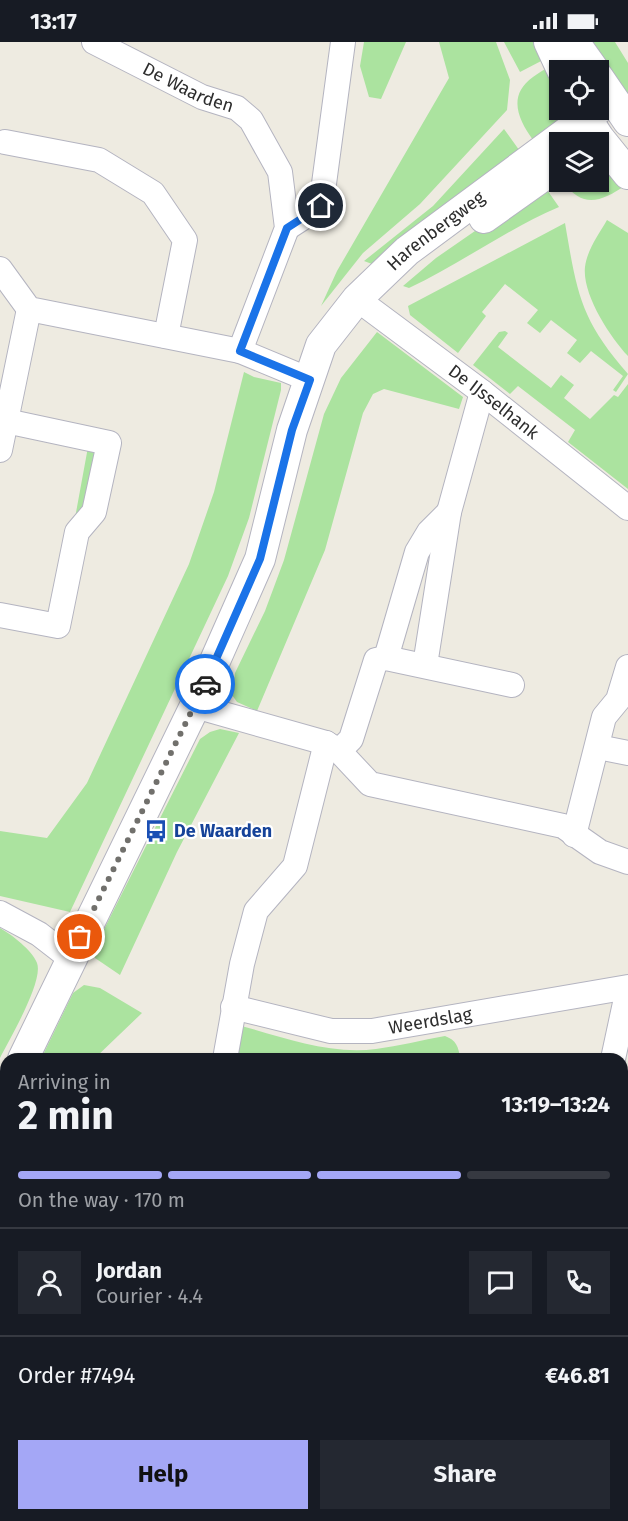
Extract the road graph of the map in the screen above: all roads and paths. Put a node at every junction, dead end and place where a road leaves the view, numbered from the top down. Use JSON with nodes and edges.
{"nodes":[{"id":1,"x":94,"y":42,"type":"edge"},
{"id":2,"x":343,"y":42,"type":"edge"},
{"id":3,"x":549,"y":42,"type":"edge"},
{"id":4,"x":574,"y":42,"type":"edge"},
{"id":5,"x":557,"y":60,"type":"edge"},
{"id":6,"x":587,"y":60,"type":"edge"},
{"id":7,"x":593,"y":120,"type":"edge"},
{"id":8,"x":605,"y":120,"type":"edge"},
{"id":9,"x":5,"y":142,"type":"dead end"},
{"id":10,"x":549,"y":172,"type":"edge"},
{"id":11,"x":628,"y":174,"type":"edge"},
{"id":12,"x":287,"y":228,"type":"junction"},
{"id":13,"x":0,"y":269,"type":"edge"},
{"id":14,"x":362,"y":304,"type":"junction"},
{"id":15,"x":29,"y":309,"type":"junction"},
{"id":16,"x":166,"y":336,"type":"junction"},
{"id":17,"x":240,"y":351,"type":"junction"},
{"id":18,"x":310,"y":380,"type":"junction"},
{"id":19,"x":482,"y":392,"type":"junction"},
{"id":20,"x":6,"y":421,"type":"junction"},
{"id":21,"x":0,"y":450,"type":"edge"},
{"id":22,"x":628,"y":508,"type":"edge"},
{"id":23,"x":449,"y":512,"type":"junction"},
{"id":24,"x":0,"y":615,"type":"edge"},
{"id":25,"x":386,"y":658,"type":"junction"},
{"id":26,"x":425,"y":665,"type":"junction"},
{"id":27,"x":628,"y":667,"type":"edge"},
{"id":28,"x":512,"y":685,"type":"dead end"},
{"id":29,"x":195,"y":706,"type":"junction"},
{"id":30,"x":332,"y":747,"type":"junction"},
{"id":31,"x":598,"y":747,"type":"junction"},
{"id":32,"x":628,"y":753,"type":"edge"},
{"id":33,"x":574,"y":835,"type":"junction"},
{"id":34,"x":628,"y":862,"type":"edge"},
{"id":35,"x":0,"y":913,"type":"edge"},
{"id":36,"x":70,"y":958,"type":"junction"},
{"id":37,"x":628,"y":988,"type":"edge"},
{"id":38,"x":233,"y":1007,"type":"junction"},
{"id":39,"x":26,"y":1053,"type":"edge"},
{"id":40,"x":226,"y":1053,"type":"edge"},
{"id":41,"x":614,"y":1053,"type":"edge"}],
"edges":[{"from":1,"to":12,"type":"street","name":"De Waarden"},
{"from":2,"to":12,"type":"street"},
{"from":3,"to":5,"type":"street"},
{"from":4,"to":6,"type":"street"},
{"from":7,"to":14,"type":"street","name":"Harenbergweg"},
{"from":8,"to":11,"type":"street"},
{"from":9,"to":16,"type":"street"},
{"from":10,"to":14,"type":"street","name":"Harenbergweg"},
{"from":12,"to":17,"type":"street","name":"De Waarden"},
{"from":13,"to":15,"type":"street"},
{"from":14,"to":18,"type":"street","name":"Harenbergweg"},
{"from":14,"to":19,"type":"street","name":"De IJsselhank"},
{"from":15,"to":16,"type":"street"},
{"from":15,"to":20,"type":"street"},
{"from":16,"to":17,"type":"street"},
{"from":17,"to":18,"type":"street"},
{"from":18,"to":29,"type":"street","name":"Harenbergweg"},
{"from":19,"to":22,"type":"street","name":"De IJsselhank"},
{"from":19,"to":23,"type":"street"},
{"from":20,"to":21,"type":"street"},
{"from":20,"to":24,"type":"street"},
{"from":23,"to":25,"type":"street"},
{"from":23,"to":26,"type":"street"},
{"from":25,"to":26,"type":"street"},
{"from":25,"to":30,"type":"street"},
{"from":26,"to":28,"type":"street"},
{"from":27,"to":31,"type":"street"},
{"from":29,"to":30,"type":"street"},
{"from":29,"to":36,"type":"street","name":"Harenbergweg"},
{"from":30,"to":33,"type":"street"},
{"from":30,"to":38,"type":"street"},
{"from":31,"to":32,"type":"street"},
{"from":31,"to":33,"type":"street"},
{"from":33,"to":34,"type":"street"},
{"from":35,"to":36,"type":"street"},
{"from":36,"to":39,"type":"street","name":"Harenbergweg"},
{"from":37,"to":38,"type":"street","name":"Weerdslag"},
{"from":37,"to":41,"type":"street","name":"Weerdslag"},
{"from":38,"to":40,"type":"street"}]}
